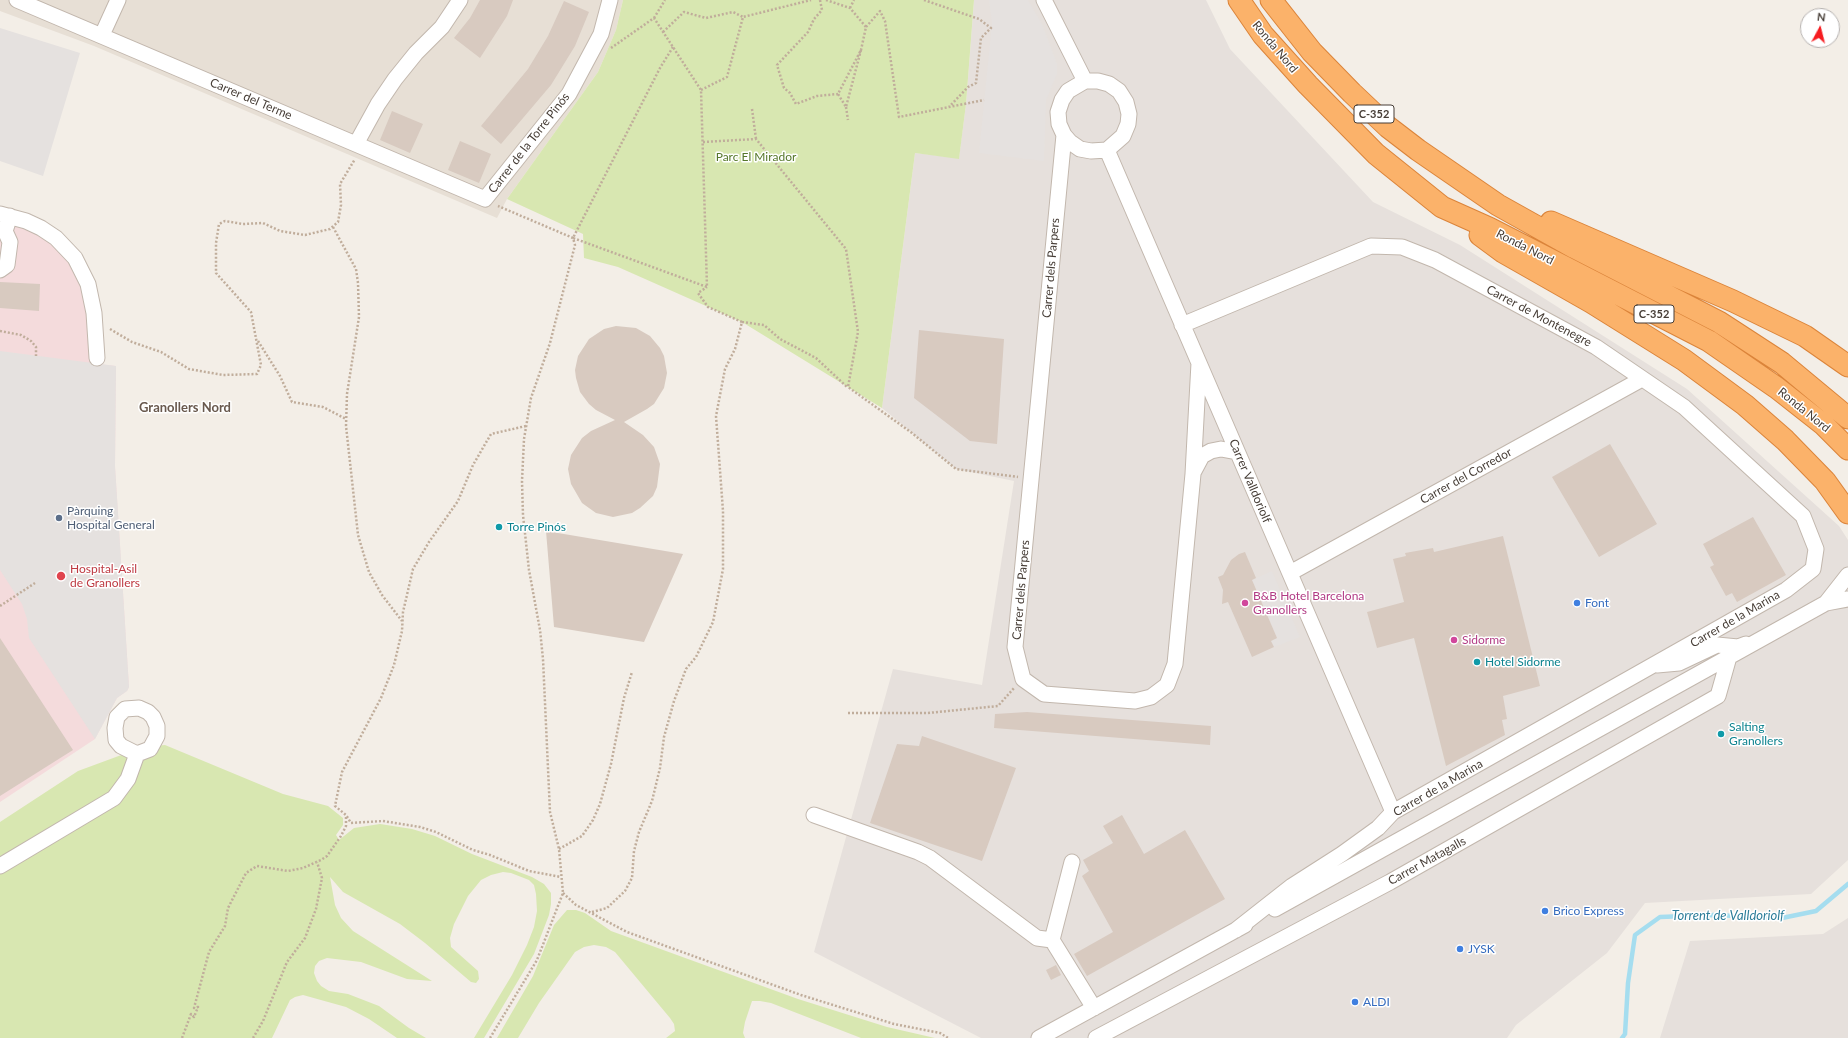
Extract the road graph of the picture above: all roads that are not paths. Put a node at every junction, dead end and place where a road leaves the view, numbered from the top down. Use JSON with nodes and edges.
{"nodes":[{"id":1,"x":16,"y":0,"type":"edge"},
{"id":2,"x":118,"y":0,"type":"edge"},
{"id":3,"x":460,"y":0,"type":"edge"},
{"id":4,"x":610,"y":0,"type":"edge"},
{"id":5,"x":1044,"y":0,"type":"edge"},
{"id":6,"x":1239,"y":0,"type":"edge"},
{"id":7,"x":1271,"y":0,"type":"edge"},
{"id":8,"x":102,"y":35,"type":"junction"},
{"id":9,"x":1085,"y":81,"type":"junction"},
{"id":10,"x":1064,"y":135,"type":"junction"},
{"id":11,"x":360,"y":146,"type":"junction"},
{"id":12,"x":1107,"y":150,"type":"junction"},
{"id":13,"x":485,"y":198,"type":"joint"},
{"id":14,"x":1498,"y":205,"type":"junction"},
{"id":15,"x":1442,"y":207,"type":"junction"},
{"id":16,"x":5,"y":215,"type":"edge"},
{"id":17,"x":0,"y":270,"type":"edge"},
{"id":18,"x":1182,"y":325,"type":"junction"},
{"id":19,"x":97,"y":358,"type":"dead end"},
{"id":20,"x":1199,"y":364,"type":"junction"},
{"id":21,"x":1848,"y":366,"type":"edge"},
{"id":22,"x":1642,"y":379,"type":"junction"},
{"id":23,"x":1848,"y":418,"type":"edge"},
{"id":24,"x":1848,"y":449,"type":"edge"},
{"id":25,"x":1237,"y":452,"type":"junction"},
{"id":26,"x":1193,"y":474,"type":"junction"},
{"id":27,"x":1848,"y":513,"type":"edge"},
{"id":28,"x":1813,"y":569,"type":"joint"},
{"id":29,"x":1290,"y":573,"type":"junction"},
{"id":30,"x":1848,"y":575,"type":"edge"},
{"id":31,"x":1848,"y":599,"type":"edge"},
{"id":32,"x":1826,"y":603,"type":"junction"},
{"id":33,"x":1778,"y":630,"type":"junction"},
{"id":34,"x":1729,"y":657,"type":"junction"},
{"id":35,"x":1654,"y":665,"type":"junction"},
{"id":36,"x":137,"y":754,"type":"dead end"},
{"id":37,"x":1393,"y":812,"type":"junction"},
{"id":38,"x":814,"y":815,"type":"dead end"},
{"id":39,"x":1072,"y":862,"type":"dead end"},
{"id":40,"x":0,"y":866,"type":"edge"},
{"id":41,"x":1236,"y":930,"type":"junction"},
{"id":42,"x":1052,"y":940,"type":"junction"},
{"id":43,"x":1094,"y":1008,"type":"junction"},
{"id":44,"x":1116,"y":1032,"type":"edge"},
{"id":45,"x":1052,"y":1034,"type":"edge"},
{"id":46,"x":1039,"y":1038,"type":"edge"},
{"id":47,"x":1096,"y":1038,"type":"edge"}],
"edges":[{"from":1,"to":8,"type":"street","name":"Carrer del Terme"},
{"from":2,"to":8,"type":"street"},
{"from":3,"to":11,"type":"street"},
{"from":4,"to":13,"type":"street","name":"Carrer de la Torre Pinós"},
{"from":5,"to":9,"type":"street"},
{"from":6,"to":15,"type":"highway","name":"Ronda Nord","number":"C-352"},
{"from":7,"to":14,"type":"highway","name":"Ronda Nord","number":"C-352"},
{"from":8,"to":11,"type":"street","name":"Carrer del Terme"},
{"from":9,"to":10,"type":"street"},
{"from":9,"to":12,"type":"street"},
{"from":10,"to":12,"type":"street"},
{"from":10,"to":26,"type":"street","name":"Carrer dels Parpers"},
{"from":11,"to":13,"type":"street","name":"Carrer del Terme"},
{"from":12,"to":18,"type":"street","name":"Carrer Valldoriolf"},
{"from":14,"to":21,"type":"highway"},
{"from":14,"to":23,"type":"highway","name":"Ronda Nord","number":"C-352"},
{"from":15,"to":24,"type":"highway","name":"Ronda Nord","number":"C-352"},
{"from":15,"to":27,"type":"highway"},
{"from":16,"to":17,"type":"street"},
{"from":16,"to":19,"type":"street"},
{"from":18,"to":20,"type":"street","name":"Carrer Valldoriolf"},
{"from":18,"to":22,"type":"street","name":"Carrer de Montenegre"},
{"from":20,"to":25,"type":"street","name":"Carrer Valldoriolf"},
{"from":20,"to":26,"type":"street"},
{"from":22,"to":28,"type":"street","name":"Carrer de Montenegre"},
{"from":22,"to":29,"type":"street","name":"Carrer del Corredor"},
{"from":25,"to":26,"type":"street"},
{"from":25,"to":29,"type":"street","name":"Carrer Valldoriolf"},
{"from":28,"to":35,"type":"street","name":"Carrer de la Marina"},
{"from":29,"to":37,"type":"street","name":"Carrer Valldoriolf"},
{"from":30,"to":32,"type":"street"},
{"from":31,"to":32,"type":"street"},
{"from":32,"to":33,"type":"street"},
{"from":33,"to":34,"type":"street"},
{"from":33,"to":35,"type":"street","name":"Carrer de la Marina"},
{"from":34,"to":41,"type":"street"},
{"from":34,"to":44,"type":"street","name":"Carrer Matagalls"},
{"from":35,"to":37,"type":"street","name":"Carrer de la Marina"},
{"from":36,"to":40,"type":"street"},
{"from":37,"to":41,"type":"street","name":"Carrer de la Marina"},
{"from":38,"to":42,"type":"street"},
{"from":39,"to":42,"type":"street"},
{"from":41,"to":43,"type":"street"},
{"from":42,"to":43,"type":"street"},
{"from":43,"to":45,"type":"street"},
{"from":44,"to":47,"type":"street","name":"Carrer Matagalls"},
{"from":45,"to":46,"type":"street"}]}
